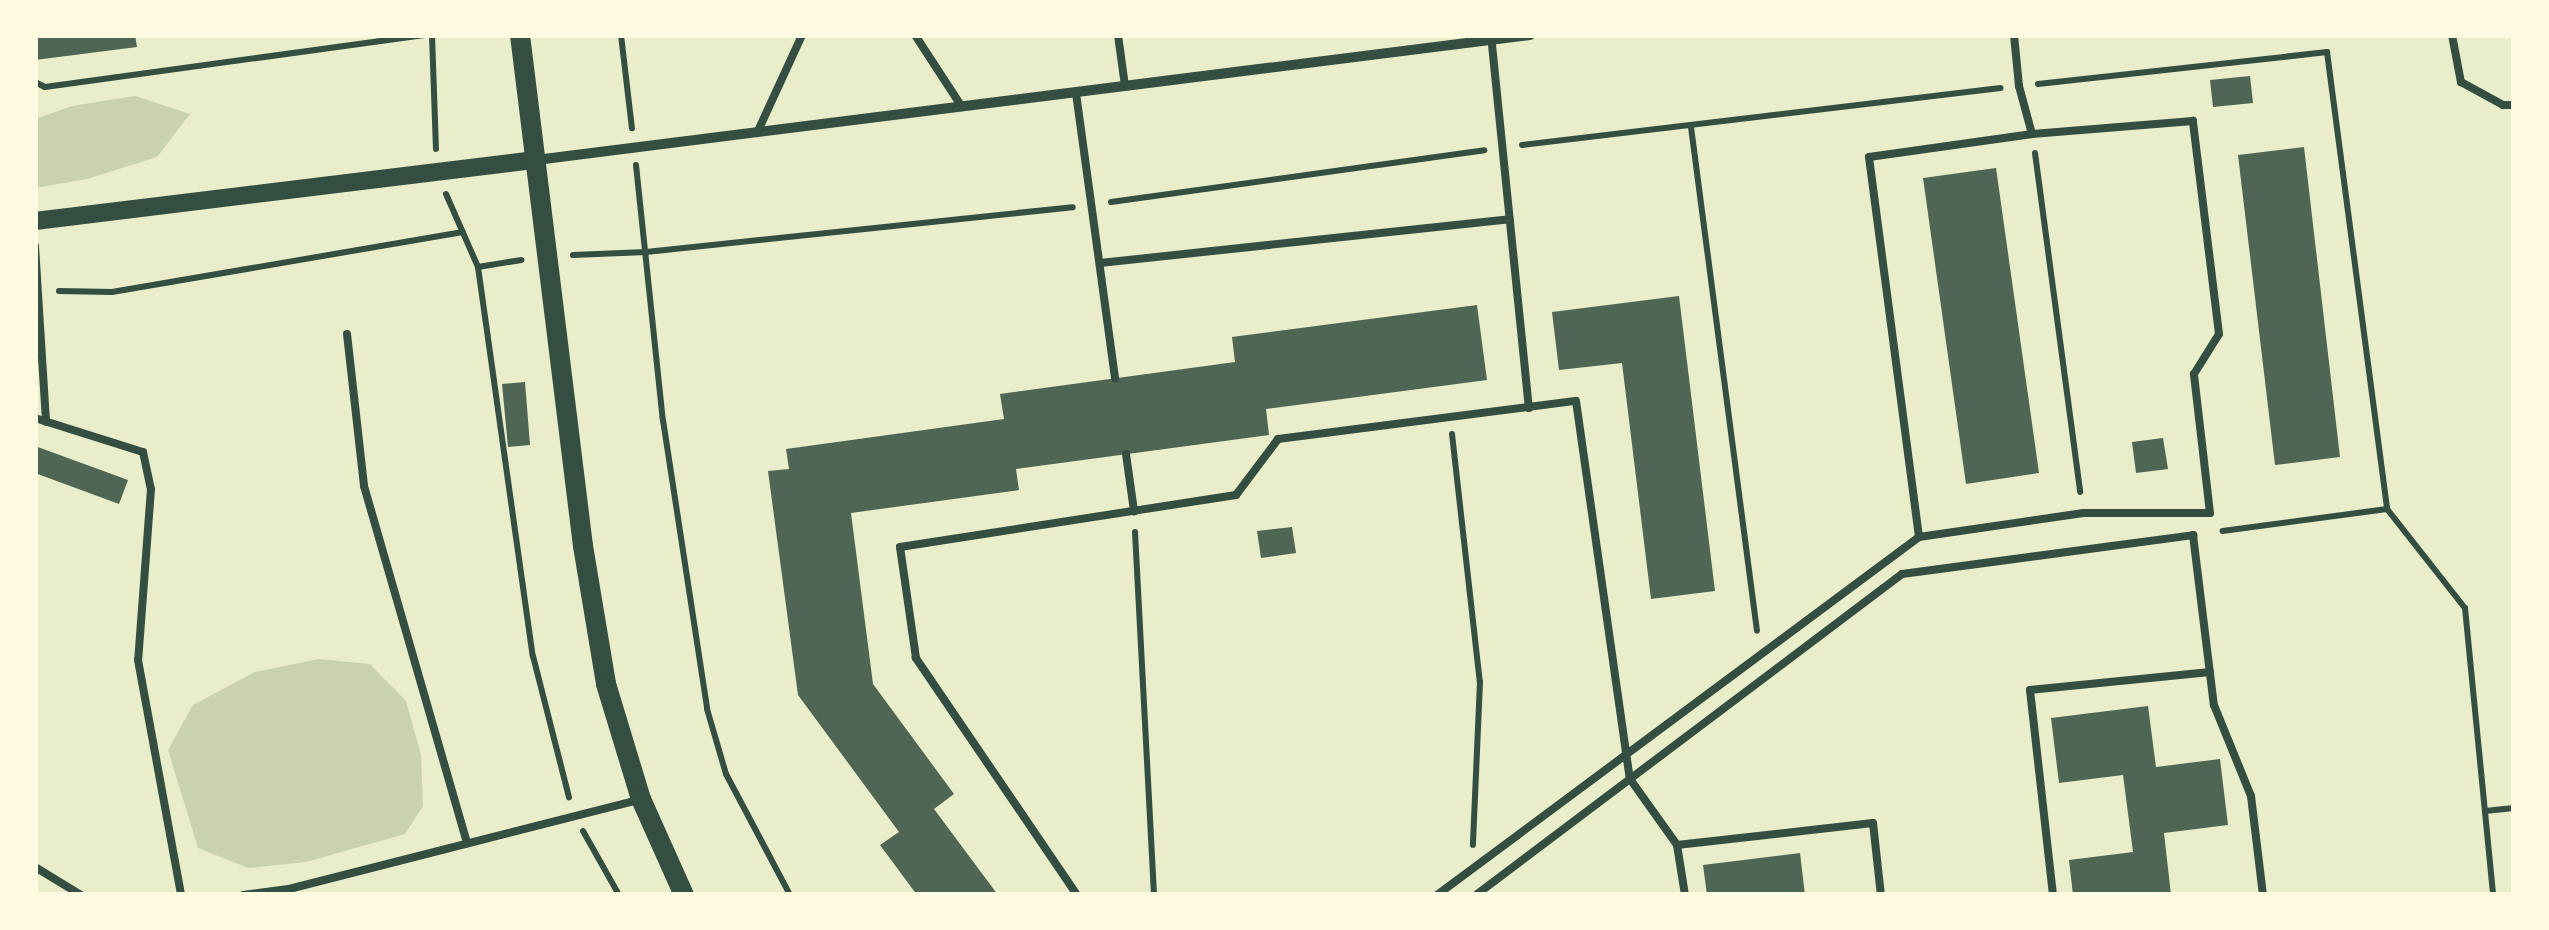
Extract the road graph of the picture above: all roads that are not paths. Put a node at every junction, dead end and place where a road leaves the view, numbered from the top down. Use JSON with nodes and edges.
{"nodes":[{"id":1,"x":520,"y":35,"type":"edge"},
{"id":2,"x":802,"y":35,"type":"edge"},
{"id":3,"x":915,"y":35,"type":"edge"},
{"id":4,"x":1118,"y":35,"type":"edge"},
{"id":5,"x":1530,"y":35,"type":"edge"},
{"id":6,"x":2014,"y":35,"type":"edge"},
{"id":7,"x":2452,"y":35,"type":"edge"},
{"id":8,"x":1491,"y":38,"type":"edge"},
{"id":9,"x":1125,"y":86,"type":"junction"},
{"id":10,"x":1076,"y":93,"type":"junction"},
{"id":11,"x":2514,"y":104,"type":"edge"},
{"id":12,"x":962,"y":107,"type":"junction"},
{"id":13,"x":757,"y":133,"type":"junction"},
{"id":14,"x":2032,"y":134,"type":"junction"},
{"id":15,"x":535,"y":160,"type":"junction"},
{"id":16,"x":1510,"y":219,"type":"junction"},
{"id":17,"x":35,"y":222,"type":"edge"},
{"id":18,"x":35,"y":246,"type":"edge"},
{"id":19,"x":1100,"y":263,"type":"junction"},
{"id":20,"x":346,"y":334,"type":"dead end"},
{"id":21,"x":1115,"y":378,"type":"dead end"},
{"id":22,"x":1529,"y":408,"type":"junction"},
{"id":23,"x":35,"y":418,"type":"edge"},
{"id":24,"x":46,"y":422,"type":"junction"},
{"id":25,"x":1126,"y":454,"type":"dead end"},
{"id":26,"x":1134,"y":511,"type":"junction"},
{"id":27,"x":1919,"y":536,"type":"junction"},
{"id":28,"x":2210,"y":672,"type":"junction"},
{"id":29,"x":1626,"y":756,"type":"junction"},
{"id":30,"x":1630,"y":778,"type":"junction"},
{"id":31,"x":640,"y":798,"type":"junction"},
{"id":32,"x":467,"y":843,"type":"junction"},
{"id":33,"x":1677,"y":844,"type":"junction"},
{"id":34,"x":35,"y":867,"type":"edge"},
{"id":35,"x":81,"y":895,"type":"edge"},
{"id":36,"x":181,"y":895,"type":"edge"},
{"id":37,"x":243,"y":895,"type":"edge"},
{"id":38,"x":684,"y":895,"type":"edge"},
{"id":39,"x":1078,"y":895,"type":"edge"},
{"id":40,"x":1438,"y":895,"type":"edge"},
{"id":41,"x":1476,"y":895,"type":"edge"},
{"id":42,"x":1685,"y":895,"type":"edge"},
{"id":43,"x":1881,"y":895,"type":"edge"},
{"id":44,"x":2053,"y":895,"type":"edge"},
{"id":45,"x":2263,"y":895,"type":"edge"}],
"edges":[{"from":1,"to":15,"type":"main road"},
{"from":2,"to":13,"type":"lane"},
{"from":3,"to":12,"type":"lane"},
{"from":4,"to":9,"type":"lane"},
{"from":5,"to":8,"type":"street"},
{"from":6,"to":14,"type":"lane"},
{"from":7,"to":11,"type":"lane"},
{"from":8,"to":9,"type":"street"},
{"from":8,"to":16,"type":"lane"},
{"from":9,"to":10,"type":"street"},
{"from":10,"to":12,"type":"street"},
{"from":10,"to":19,"type":"lane"},
{"from":12,"to":13,"type":"street"},
{"from":13,"to":15,"type":"street"},
{"from":14,"to":27,"type":"lane"},
{"from":14,"to":27,"type":"lane"},
{"from":15,"to":17,"type":"street"},
{"from":15,"to":31,"type":"main road"},
{"from":16,"to":19,"type":"lane"},
{"from":16,"to":22,"type":"lane"},
{"from":18,"to":24,"type":"lane"},
{"from":19,"to":21,"type":"lane"},
{"from":20,"to":32,"type":"lane"},
{"from":22,"to":26,"type":"lane"},
{"from":22,"to":29,"type":"lane"},
{"from":23,"to":24,"type":"lane"},
{"from":24,"to":36,"type":"lane"},
{"from":25,"to":26,"type":"lane"},
{"from":26,"to":39,"type":"lane"},
{"from":27,"to":29,"type":"lane"},
{"from":28,"to":30,"type":"lane"},
{"from":28,"to":44,"type":"lane"},
{"from":28,"to":45,"type":"lane"},
{"from":29,"to":30,"type":"lane"},
{"from":29,"to":40,"type":"lane"},
{"from":30,"to":33,"type":"lane"},
{"from":30,"to":41,"type":"lane"},
{"from":31,"to":32,"type":"lane"},
{"from":31,"to":38,"type":"main road"},
{"from":32,"to":37,"type":"lane"},
{"from":33,"to":42,"type":"lane"},
{"from":33,"to":43,"type":"lane"},
{"from":34,"to":35,"type":"lane"}]}
